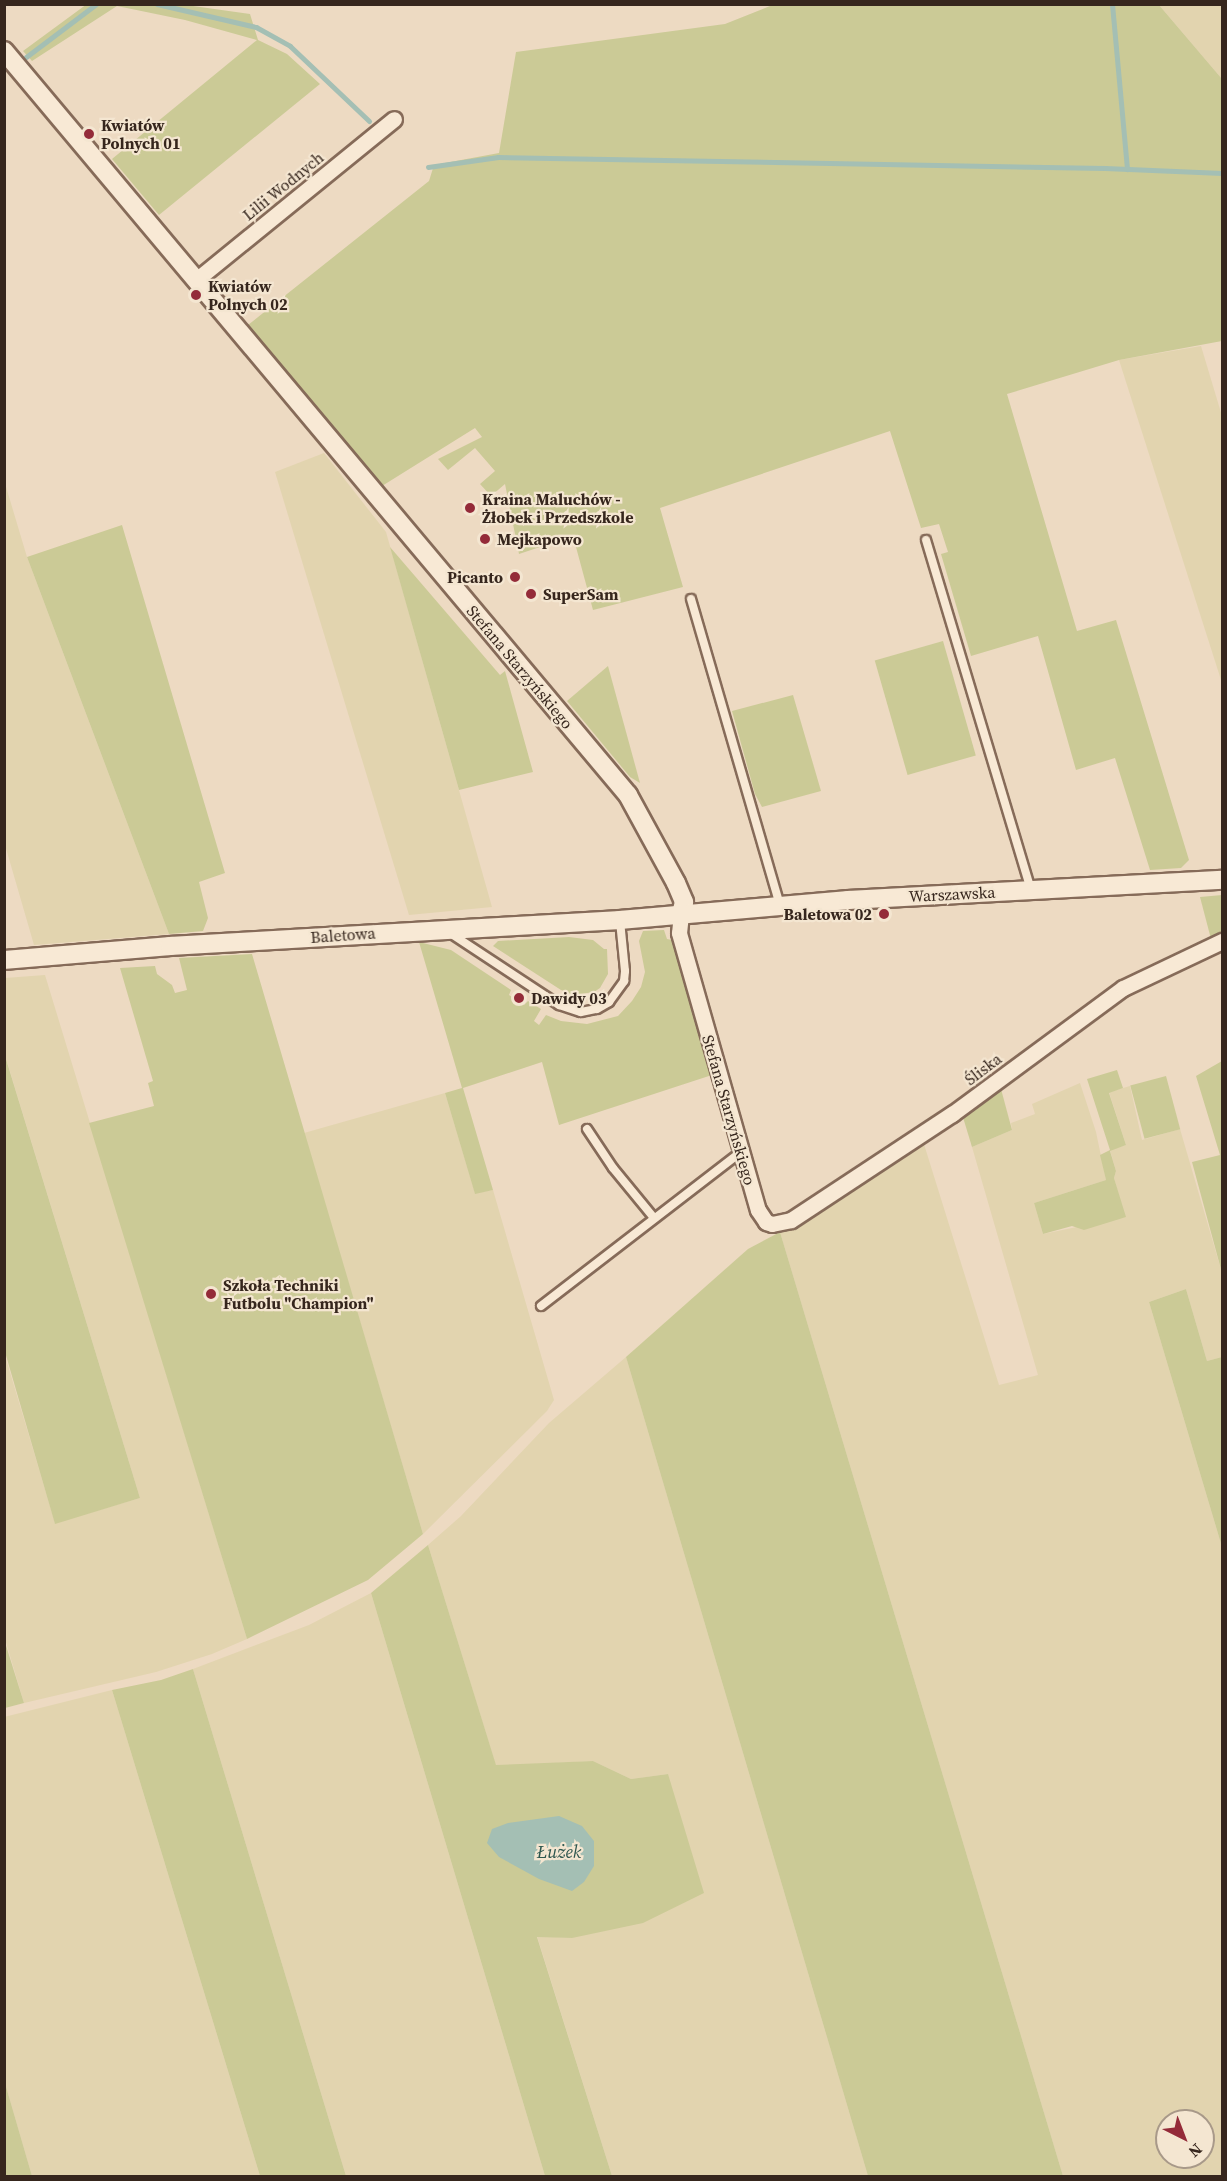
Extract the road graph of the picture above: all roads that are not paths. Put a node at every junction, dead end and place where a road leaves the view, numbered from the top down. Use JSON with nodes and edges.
{"nodes":[{"id":1,"x":4,"y":51,"type":"edge"},
{"id":2,"x":394,"y":119,"type":"dead end"},
{"id":3,"x":196,"y":280,"type":"junction"},
{"id":4,"x":926,"y":540,"type":"dead end"},
{"id":5,"x":691,"y":599,"type":"dead end"},
{"id":6,"x":1222,"y":880,"type":"edge"},
{"id":7,"x":1031,"y":890,"type":"junction"},
{"id":8,"x":780,"y":905,"type":"junction"},
{"id":9,"x":681,"y":914,"type":"junction"},
{"id":10,"x":620,"y":920,"type":"junction"},
{"id":11,"x":444,"y":929,"type":"junction"},
{"id":12,"x":1222,"y":941,"type":"edge"},
{"id":13,"x":4,"y":960,"type":"edge"},
{"id":14,"x":587,"y":1129,"type":"dead end"},
{"id":15,"x":741,"y":1152,"type":"junction"},
{"id":16,"x":654,"y":1218,"type":"junction"},
{"id":17,"x":766,"y":1222,"type":"joint"},
{"id":18,"x":540,"y":1306,"type":"dead end"}],
"edges":[{"from":1,"to":3,"type":"street","name":"Stefana Starzyńskiego"},
{"from":2,"to":3,"type":"street","name":"Lilii Wodnych"},
{"from":3,"to":9,"type":"street","name":"Stefana Starzyńskiego"},
{"from":4,"to":7,"type":"lane"},
{"from":5,"to":8,"type":"lane"},
{"from":6,"to":7,"type":"street","name":"Warszawska"},
{"from":7,"to":8,"type":"street","name":"Warszawska"},
{"from":8,"to":9,"type":"street","name":"Warszawska"},
{"from":9,"to":10,"type":"street","name":"Baletowa"},
{"from":9,"to":15,"type":"street","name":"Stefana Starzyńskiego"},
{"from":10,"to":11,"type":"street","name":"Baletowa"},
{"from":10,"to":11,"type":"lane"},
{"from":11,"to":13,"type":"street","name":"Baletowa"},
{"from":12,"to":17,"type":"street","name":"Śliska"},
{"from":14,"to":16,"type":"lane"},
{"from":15,"to":16,"type":"lane"},
{"from":15,"to":17,"type":"street","name":"Stefana Starzyńskiego"},
{"from":16,"to":18,"type":"lane"}]}
